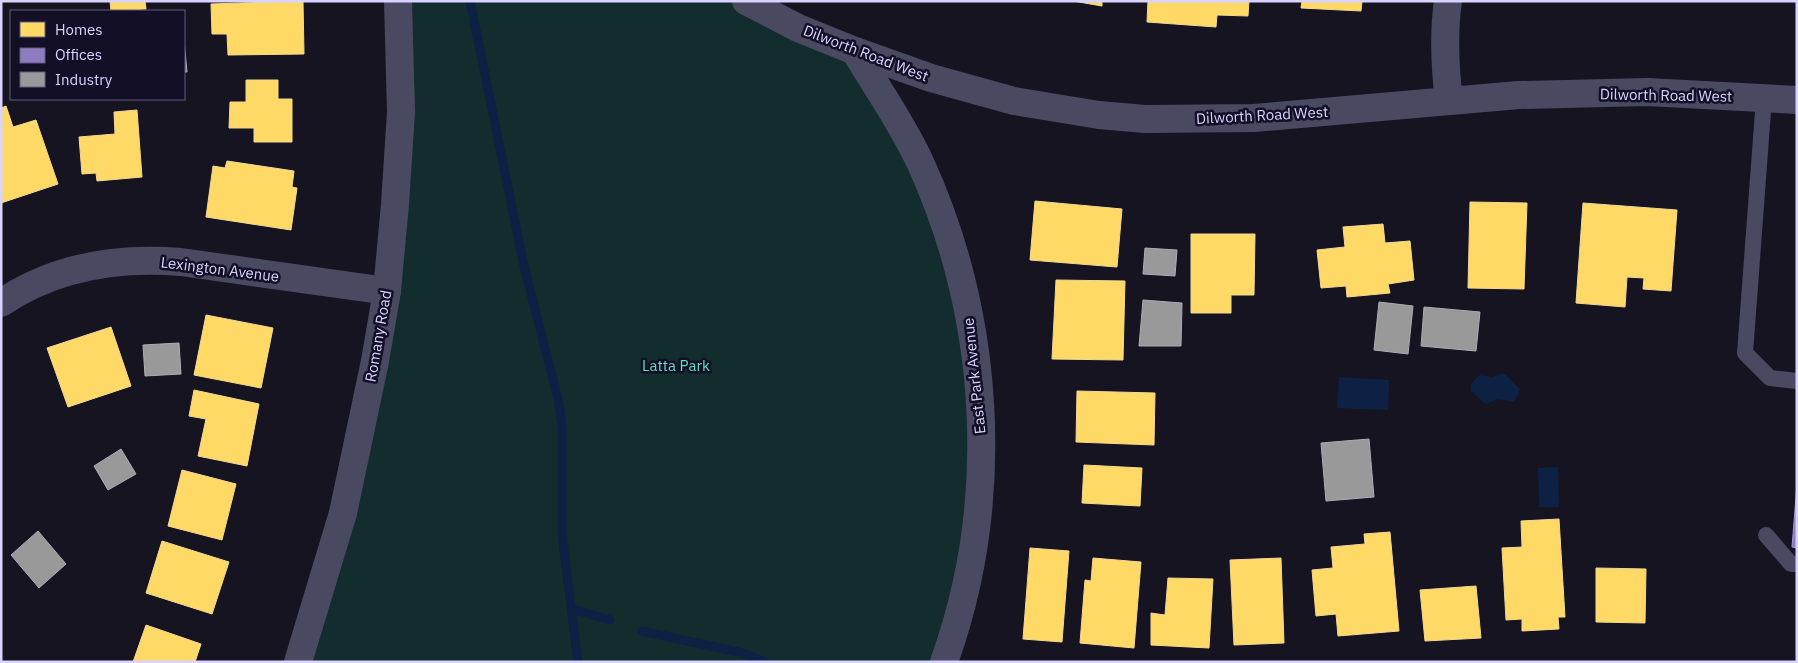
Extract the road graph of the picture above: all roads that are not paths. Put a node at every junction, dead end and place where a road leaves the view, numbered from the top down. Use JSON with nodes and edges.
{"nodes":[{"id":1,"x":398,"y":1,"type":"edge"},
{"id":2,"x":746,"y":1,"type":"edge"},
{"id":3,"x":1448,"y":1,"type":"edge"},
{"id":4,"x":855,"y":51,"type":"junction"},
{"id":5,"x":1764,"y":98,"type":"junction"},
{"id":6,"x":1797,"y":100,"type":"edge"},
{"id":7,"x":1448,"y":101,"type":"junction"},
{"id":8,"x":386,"y":291,"type":"junction"},
{"id":9,"x":1,"y":303,"type":"edge"},
{"id":10,"x":1797,"y":381,"type":"edge"},
{"id":11,"x":1766,"y":535,"type":"dead end"},
{"id":12,"x":1797,"y":564,"type":"edge"},
{"id":13,"x":298,"y":662,"type":"edge"},
{"id":14,"x":944,"y":662,"type":"edge"}],
"edges":[{"from":1,"to":8,"type":"street","name":"Romany Road"},
{"from":2,"to":4,"type":"street","name":"Dilworth Road West"},
{"from":3,"to":7,"type":"street"},
{"from":4,"to":7,"type":"street","name":"Dilworth Road West"},
{"from":4,"to":14,"type":"street","name":"East Park Avenue"},
{"from":5,"to":6,"type":"street","name":"Dilworth Road West"},
{"from":5,"to":7,"type":"street","name":"Dilworth Road West"},
{"from":5,"to":10,"type":"lane"},
{"from":8,"to":9,"type":"street","name":"Lexington Avenue"},
{"from":8,"to":13,"type":"street","name":"Romany Road"},
{"from":11,"to":12,"type":"lane"}]}
